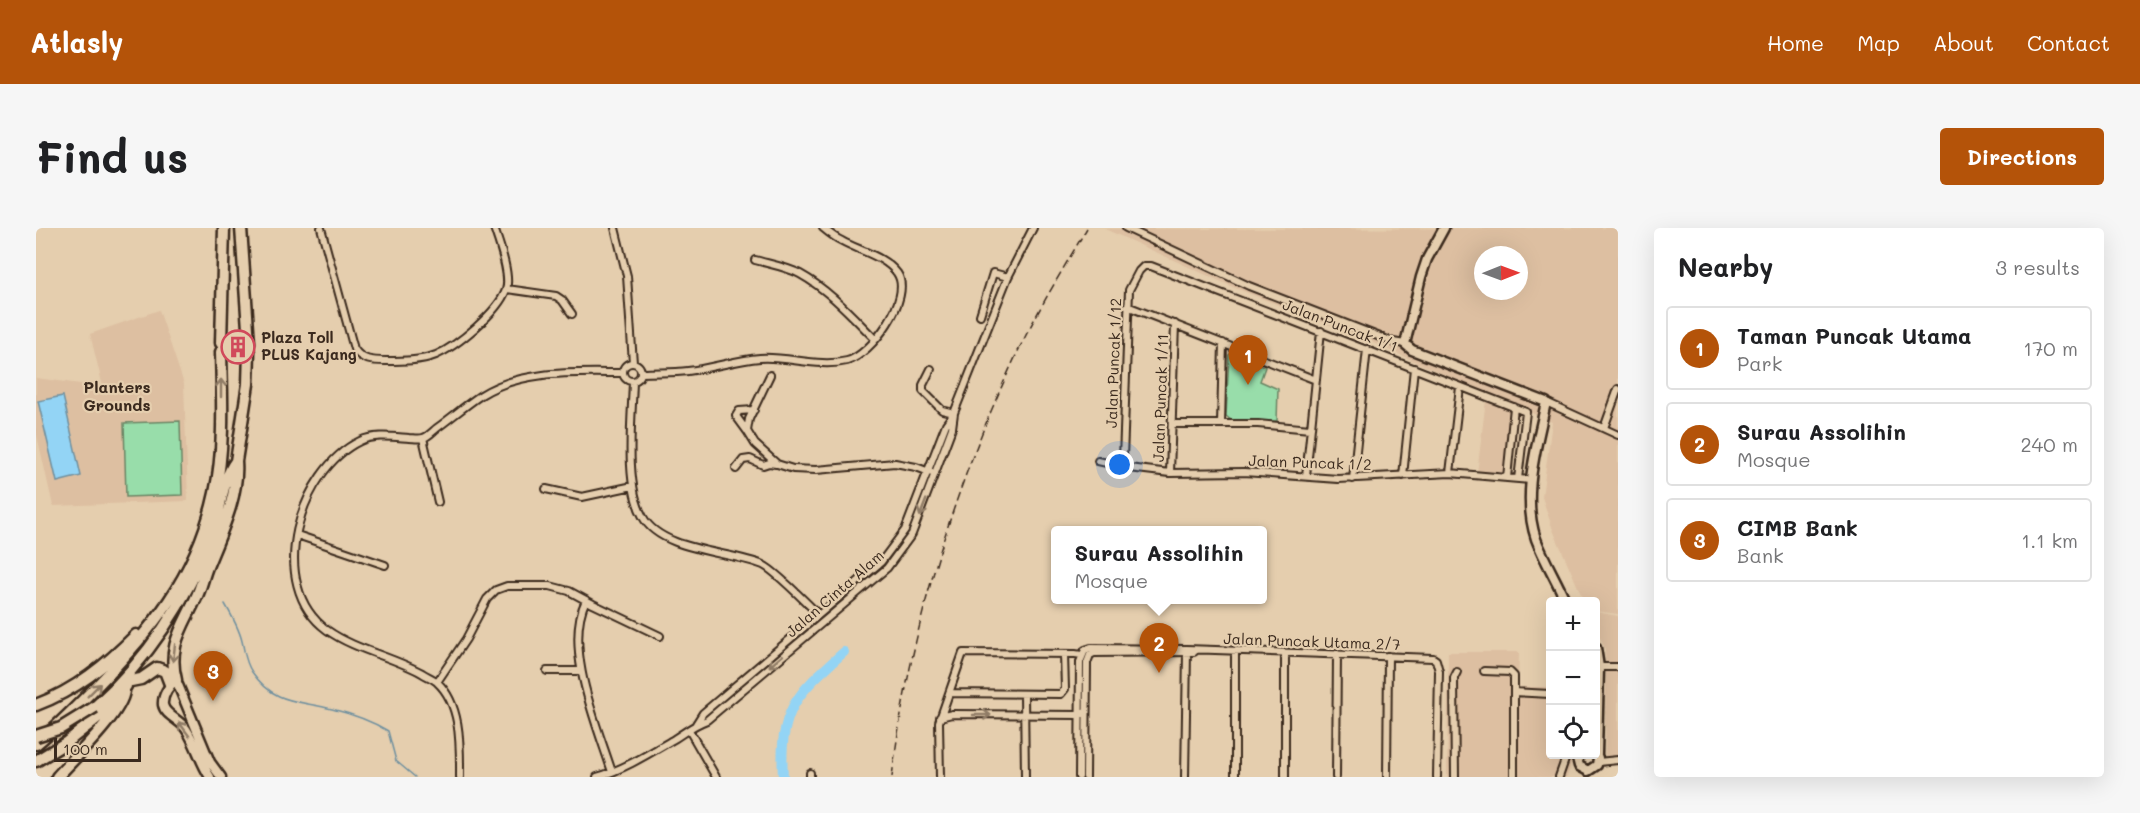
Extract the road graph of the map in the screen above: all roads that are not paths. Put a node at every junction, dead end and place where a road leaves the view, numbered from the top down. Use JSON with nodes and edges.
{"nodes":[{"id":1,"x":241,"y":228,"type":"edge"},
{"id":2,"x":321,"y":228,"type":"edge"},
{"id":3,"x":494,"y":228,"type":"edge"},
{"id":4,"x":615,"y":228,"type":"edge"},
{"id":5,"x":823,"y":228,"type":"edge"},
{"id":6,"x":1033,"y":228,"type":"edge"},
{"id":7,"x":1126,"y":228,"type":"edge"},
{"id":8,"x":1444,"y":228,"type":"edge"},
{"id":9,"x":224,"y":230,"type":"edge"},
{"id":10,"x":755,"y":260,"type":"dead end"},
{"id":11,"x":1144,"y":266,"type":"joint"},
{"id":12,"x":1008,"y":277,"type":"junction"},
{"id":13,"x":507,"y":289,"type":"junction"},
{"id":14,"x":1127,"y":306,"type":"junction"},
{"id":15,"x":572,"y":314,"type":"dead end"},
{"id":16,"x":980,"y":315,"type":"dead end"},
{"id":17,"x":1175,"y":324,"type":"junction"},
{"id":18,"x":1321,"y":331,"type":"junction"},
{"id":19,"x":875,"y":339,"type":"junction"},
{"id":20,"x":1223,"y":344,"type":"junction"},
{"id":21,"x":1406,"y":345,"type":"junction"},
{"id":22,"x":1367,"y":349,"type":"junction"},
{"id":23,"x":1401,"y":362,"type":"junction"},
{"id":24,"x":633,"y":363,"type":"junction"},
{"id":25,"x":1414,"y":368,"type":"junction"},
{"id":26,"x":931,"y":369,"type":"dead end"},
{"id":27,"x":623,"y":373,"type":"junction"},
{"id":28,"x":642,"y":373,"type":"junction"},
{"id":29,"x":770,"y":375,"type":"dead end"},
{"id":30,"x":1316,"y":380,"type":"junction"},
{"id":31,"x":633,"y":381,"type":"junction"},
{"id":32,"x":1460,"y":387,"type":"junction"},
{"id":33,"x":1618,"y":389,"type":"edge"},
{"id":34,"x":1546,"y":402,"type":"junction"},
{"id":35,"x":1514,"y":407,"type":"junction"},
{"id":36,"x":754,"y":410,"type":"junction"},
{"id":37,"x":954,"y":413,"type":"junction"},
{"id":38,"x":1172,"y":424,"type":"junction"},
{"id":39,"x":1221,"y":424,"type":"junction"},
{"id":40,"x":1604,"y":428,"type":"junction"},
{"id":41,"x":1310,"y":429,"type":"junction"},
{"id":42,"x":747,"y":431,"type":"junction"},
{"id":43,"x":1618,"y":435,"type":"edge"},
{"id":44,"x":423,"y":438,"type":"junction"},
{"id":45,"x":236,"y":461,"type":"junction"},
{"id":46,"x":1098,"y":461,"type":"dead end"},
{"id":47,"x":777,"y":464,"type":"junction"},
{"id":48,"x":1125,"y":466,"type":"junction"},
{"id":49,"x":736,"y":469,"type":"dead end"},
{"id":50,"x":932,"y":473,"type":"junction"},
{"id":51,"x":1170,"y":473,"type":"junction"},
{"id":52,"x":1450,"y":473,"type":"junction"},
{"id":53,"x":1306,"y":476,"type":"junction"},
{"id":54,"x":1403,"y":476,"type":"junction"},
{"id":55,"x":1507,"y":478,"type":"junction"},
{"id":56,"x":1353,"y":479,"type":"junction"},
{"id":57,"x":1518,"y":479,"type":"junction"},
{"id":58,"x":1530,"y":480,"type":"junction"},
{"id":59,"x":633,"y":486,"type":"junction"},
{"id":60,"x":546,"y":489,"type":"dead end"},
{"id":61,"x":438,"y":502,"type":"dead end"},
{"id":62,"x":297,"y":535,"type":"junction"},
{"id":63,"x":385,"y":566,"type":"dead end"},
{"id":64,"x":206,"y":570,"type":"junction"},
{"id":65,"x":176,"y":590,"type":"junction"},
{"id":66,"x":1564,"y":597,"type":"edge"},
{"id":67,"x":586,"y":600,"type":"junction"},
{"id":68,"x":818,"y":614,"type":"junction"},
{"id":69,"x":660,"y":636,"type":"dead end"},
{"id":70,"x":1187,"y":651,"type":"junction"},
{"id":71,"x":1234,"y":651,"type":"junction"},
{"id":72,"x":1285,"y":653,"type":"junction"},
{"id":73,"x":1064,"y":654,"type":"junction"},
{"id":74,"x":1337,"y":654,"type":"junction"},
{"id":75,"x":1082,"y":656,"type":"junction"},
{"id":76,"x":1388,"y":656,"type":"junction"},
{"id":77,"x":1600,"y":667,"type":"edge"},
{"id":78,"x":1618,"y":667,"type":"edge"},
{"id":79,"x":547,"y":671,"type":"dead end"},
{"id":80,"x":581,"y":671,"type":"junction"},
{"id":81,"x":1484,"y":671,"type":"dead end"},
{"id":82,"x":1457,"y":672,"type":"dead end"},
{"id":83,"x":437,"y":681,"type":"junction"},
{"id":84,"x":173,"y":682,"type":"junction"},
{"id":85,"x":128,"y":684,"type":"junction"},
{"id":86,"x":1514,"y":692,"type":"junction"},
{"id":87,"x":949,"y":693,"type":"junction"},
{"id":88,"x":181,"y":694,"type":"junction"},
{"id":89,"x":1024,"y":694,"type":"junction"},
{"id":90,"x":1546,"y":694,"type":"edge"},
{"id":91,"x":165,"y":695,"type":"junction"},
{"id":92,"x":36,"y":705,"type":"edge"},
{"id":93,"x":1087,"y":707,"type":"junction"},
{"id":94,"x":1024,"y":715,"type":"junction"},
{"id":95,"x":1079,"y":715,"type":"junction"},
{"id":96,"x":940,"y":717,"type":"junction"},
{"id":97,"x":696,"y":724,"type":"junction"},
{"id":98,"x":1086,"y":724,"type":"junction"},
{"id":99,"x":689,"y":729,"type":"junction"},
{"id":100,"x":36,"y":736,"type":"edge"},
{"id":101,"x":36,"y":744,"type":"edge"},
{"id":102,"x":1564,"y":759,"type":"edge"},
{"id":103,"x":1577,"y":759,"type":"edge"},
{"id":104,"x":1596,"y":759,"type":"edge"},
{"id":105,"x":1618,"y":760,"type":"edge"},
{"id":106,"x":36,"y":761,"type":"edge"},
{"id":107,"x":1579,"y":766,"type":"junction"},
{"id":108,"x":612,"y":772,"type":"junction"},
{"id":109,"x":57,"y":777,"type":"edge"},
{"id":110,"x":210,"y":777,"type":"edge"},
{"id":111,"x":221,"y":777,"type":"edge"},
{"id":112,"x":460,"y":777,"type":"edge"},
{"id":113,"x":597,"y":777,"type":"edge"},
{"id":114,"x":716,"y":777,"type":"edge"},
{"id":115,"x":940,"y":777,"type":"edge"},
{"id":116,"x":1025,"y":777,"type":"edge"},
{"id":117,"x":1079,"y":777,"type":"edge"},
{"id":118,"x":1086,"y":777,"type":"edge"},
{"id":119,"x":1185,"y":777,"type":"edge"},
{"id":120,"x":1235,"y":777,"type":"edge"},
{"id":121,"x":1285,"y":777,"type":"edge"},
{"id":122,"x":1336,"y":777,"type":"edge"},
{"id":123,"x":1387,"y":777,"type":"edge"},
{"id":124,"x":1437,"y":777,"type":"edge"},
{"id":125,"x":1455,"y":777,"type":"edge"},
{"id":126,"x":1514,"y":777,"type":"edge"},
{"id":127,"x":1559,"y":777,"type":"edge"},
{"id":128,"x":1576,"y":777,"type":"edge"},
{"id":129,"x":1590,"y":777,"type":"edge"}],
"edges":[{"from":1,"to":45,"type":"highway"},
{"from":2,"to":13,"type":"street"},
{"from":3,"to":13,"type":"street"},
{"from":4,"to":24,"type":"street"},
{"from":5,"to":19,"type":"street"},
{"from":6,"to":12,"type":"street","name":"Jalan Cinta Alam"},
{"from":7,"to":21,"type":"street"},
{"from":8,"to":21,"type":"street"},
{"from":65,"to":9,"type":"highway","one_way":true},
{"from":10,"to":19,"type":"street"},
{"from":11,"to":14,"type":"street","name":"Jalan Puncak 1/12"},
{"from":11,"to":18,"type":"street","name":"Jalan Puncak 1/1"},
{"from":12,"to":16,"type":"street"},
{"from":12,"to":37,"type":"street","name":"Jalan Cinta Alam"},
{"from":13,"to":15,"type":"street"},
{"from":14,"to":17,"type":"street"},
{"from":14,"to":48,"type":"street","name":"Jalan Puncak 1/12"},
{"from":17,"to":20,"type":"street"},
{"from":17,"to":38,"type":"street","name":"Jalan Puncak 1/11"},
{"from":18,"to":22,"type":"street","name":"Jalan Puncak 1/1"},
{"from":18,"to":30,"type":"street"},
{"from":19,"to":28,"type":"street"},
{"from":20,"to":30,"type":"street"},
{"from":20,"to":39,"type":"street"},
{"from":21,"to":23,"type":"street"},
{"from":21,"to":34,"type":"street"},
{"from":22,"to":23,"type":"street","name":"Jalan Puncak 1/1"},
{"from":22,"to":56,"type":"street"},
{"from":23,"to":25,"type":"street","name":"Jalan Puncak 1/1"},
{"from":24,"to":27,"type":"street"},
{"from":24,"to":28,"type":"street"},
{"from":25,"to":32,"type":"street","name":"Jalan Puncak 1/1"},
{"from":25,"to":54,"type":"street"},
{"from":26,"to":37,"type":"street"},
{"from":27,"to":31,"type":"street"},
{"from":27,"to":44,"type":"street"},
{"from":28,"to":31,"type":"street"},
{"from":29,"to":36,"type":"street"},
{"from":30,"to":41,"type":"street"},
{"from":31,"to":59,"type":"street"},
{"from":32,"to":35,"type":"street","name":"Jalan Puncak 1/1"},
{"from":32,"to":52,"type":"street"},
{"from":33,"to":40,"type":"street"},
{"from":34,"to":40,"type":"street"},
{"from":34,"to":58,"type":"street"},
{"from":35,"to":55,"type":"street"},
{"from":35,"to":57,"type":"street","name":"Jalan Puncak 1/1"},
{"from":36,"to":42,"type":"street"},
{"from":36,"to":42,"type":"street"},
{"from":37,"to":50,"type":"street","name":"Jalan Cinta Alam"},
{"from":38,"to":39,"type":"street"},
{"from":38,"to":51,"type":"street","name":"Jalan Puncak 1/11"},
{"from":39,"to":41,"type":"street"},
{"from":40,"to":43,"type":"street"},
{"from":41,"to":53,"type":"street"},
{"from":42,"to":47,"type":"street"},
{"from":44,"to":61,"type":"street"},
{"from":44,"to":62,"type":"street"},
{"from":45,"to":64,"type":"highway"},
{"from":45,"to":100,"type":"highway","bridge":true},
{"from":46,"to":48,"type":"street","name":"Jalan Puncak 1/2"},
{"from":47,"to":49,"type":"street"},
{"from":47,"to":50,"type":"street"},
{"from":48,"to":51,"type":"street","name":"Jalan Puncak 1/2"},
{"from":50,"to":68,"type":"street","name":"Jalan Cinta Alam"},
{"from":50,"to":97,"type":"street","name":"Jalan Cinta Alam","one_way":true},
{"from":51,"to":53,"type":"street","name":"Jalan Puncak 1/2"},
{"from":52,"to":54,"type":"street","name":"Jalan Puncak 1/2"},
{"from":52,"to":55,"type":"street","name":"Jalan Puncak 1/2"},
{"from":53,"to":56,"type":"street","name":"Jalan Puncak 1/2"},
{"from":54,"to":56,"type":"street","name":"Jalan Puncak 1/2"},
{"from":55,"to":57,"type":"street","name":"Jalan Puncak 1/2"},
{"from":57,"to":58,"type":"street","name":"Jalan Puncak 1/2"},
{"from":58,"to":66,"type":"street"},
{"from":59,"to":60,"type":"street"},
{"from":59,"to":68,"type":"street"},
{"from":62,"to":63,"type":"street"},
{"from":62,"to":83,"type":"street"},
{"from":64,"to":84,"type":"highway","one_way":true},
{"from":64,"to":85,"type":"highway"},
{"from":65,"to":92,"type":"highway"},
{"from":101,"to":65,"type":"highway","one_way":true},
{"from":67,"to":69,"type":"street"},
{"from":67,"to":80,"type":"street"},
{"from":67,"to":83,"type":"street"},
{"from":68,"to":97,"type":"street","name":"Jalan Cinta Alam"},
{"from":70,"to":71,"type":"street","name":"Jalan Puncak Utama 2/7"},
{"from":70,"to":75,"type":"street"},
{"from":70,"to":93,"type":"street"},
{"from":70,"to":119,"type":"street"},
{"from":71,"to":72,"type":"street","name":"Jalan Puncak Utama 2/7"},
{"from":71,"to":120,"type":"street"},
{"from":72,"to":74,"type":"street","name":"Jalan Puncak Utama 2/7"},
{"from":72,"to":121,"type":"street"},
{"from":73,"to":75,"type":"street"},
{"from":73,"to":87,"type":"street"},
{"from":73,"to":89,"type":"street"},
{"from":74,"to":76,"type":"street","name":"Jalan Puncak Utama 2/7"},
{"from":74,"to":122,"type":"street"},
{"from":75,"to":95,"type":"street"},
{"from":76,"to":123,"type":"street"},
{"from":76,"to":124,"type":"street","name":"Jalan Puncak Utama 2/7"},
{"from":77,"to":78,"type":"street"},
{"from":79,"to":80,"type":"street"},
{"from":80,"to":108,"type":"street"},
{"from":81,"to":86,"type":"street"},
{"from":82,"to":125,"type":"street"},
{"from":83,"to":112,"type":"street"},
{"from":84,"to":85,"type":"highway"},
{"from":84,"to":88,"type":"street"},
{"from":84,"to":91,"type":"street"},
{"from":85,"to":106,"type":"highway"},
{"from":85,"to":109,"type":"highway"},
{"from":86,"to":90,"type":"street"},
{"from":86,"to":126,"type":"street"},
{"from":87,"to":89,"type":"street"},
{"from":87,"to":96,"type":"street"},
{"from":88,"to":91,"type":"street"},
{"from":88,"to":111,"type":"street"},
{"from":89,"to":94,"type":"street"},
{"from":110,"to":91,"type":"street","one_way":true},
{"from":93,"to":95,"type":"street"},
{"from":93,"to":98,"type":"street"},
{"from":94,"to":95,"type":"street"},
{"from":96,"to":94,"type":"street","one_way":true},
{"from":94,"to":116,"type":"street"},
{"from":95,"to":98,"type":"street"},
{"from":95,"to":117,"type":"street"},
{"from":96,"to":115,"type":"street"},
{"from":97,"to":99,"type":"street","name":"Jalan Cinta Alam"},
{"from":98,"to":118,"type":"street"},
{"from":99,"to":108,"type":"street","name":"Jalan Cinta Alam"},
{"from":99,"to":114,"type":"street"},
{"from":102,"to":127,"type":"street"},
{"from":103,"to":107,"type":"street"},
{"from":104,"to":105,"type":"street"},
{"from":104,"to":107,"type":"street"},
{"from":104,"to":129,"type":"street"},
{"from":107,"to":128,"type":"street"},
{"from":108,"to":113,"type":"street","name":"Jalan Cinta Alam"}]}
